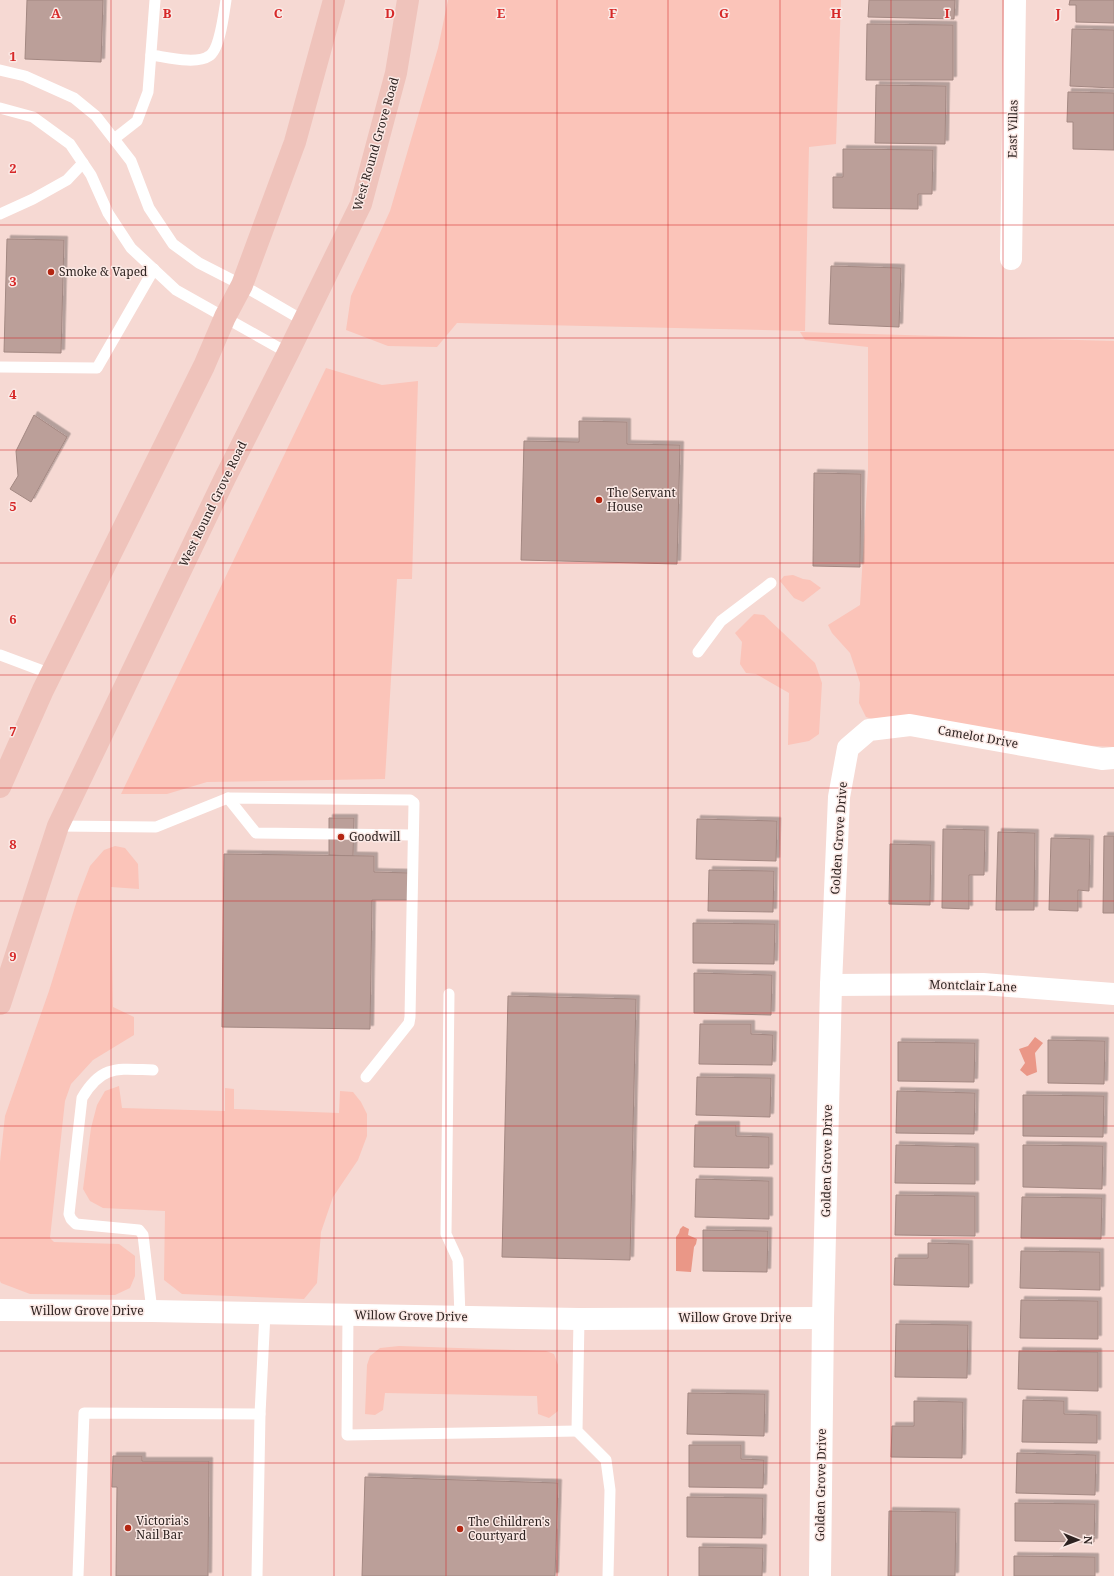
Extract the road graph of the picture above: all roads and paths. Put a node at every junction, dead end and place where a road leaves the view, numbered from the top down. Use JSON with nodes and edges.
{"nodes":[{"id":1,"x":155,"y":0,"type":"edge"},
{"id":2,"x":226,"y":0,"type":"edge"},
{"id":3,"x":334,"y":0,"type":"edge"},
{"id":4,"x":408,"y":0,"type":"edge"},
{"id":5,"x":1015,"y":0,"type":"edge"},
{"id":6,"x":151,"y":55,"type":"junction"},
{"id":7,"x":0,"y":70,"type":"edge"},
{"id":8,"x":0,"y":108,"type":"edge"},
{"id":9,"x":114,"y":139,"type":"junction"},
{"id":10,"x":83,"y":163,"type":"junction"},
{"id":11,"x":0,"y":214,"type":"edge"},
{"id":12,"x":1011,"y":259,"type":"dead end"},
{"id":13,"x":154,"y":269,"type":"junction"},
{"id":14,"x":242,"y":285,"type":"junction"},
{"id":15,"x":225,"y":317,"type":"junction"},
{"id":16,"x":304,"y":321,"type":"junction"},
{"id":17,"x":288,"y":353,"type":"junction"},
{"id":18,"x":0,"y":367,"type":"edge"},
{"id":19,"x":771,"y":583,"type":"dead end"},
{"id":20,"x":698,"y":652,"type":"dead end"},
{"id":21,"x":0,"y":655,"type":"edge"},
{"id":22,"x":51,"y":674,"type":"junction"},
{"id":23,"x":848,"y":748,"type":"joint"},
{"id":24,"x":1114,"y":758,"type":"edge"},
{"id":25,"x":0,"y":788,"type":"edge"},
{"id":26,"x":228,"y":798,"type":"junction"},
{"id":27,"x":58,"y":826,"type":"junction"},
{"id":28,"x":413,"y":835,"type":"junction"},
{"id":29,"x":831,"y":985,"type":"junction"},
{"id":30,"x":449,"y":994,"type":"dead end"},
{"id":31,"x":1114,"y":994,"type":"edge"},
{"id":32,"x":0,"y":1004,"type":"edge"},
{"id":33,"x":153,"y":1070,"type":"dead end"},
{"id":34,"x":366,"y":1077,"type":"dead end"},
{"id":35,"x":0,"y":1310,"type":"edge"},
{"id":36,"x":152,"y":1311,"type":"junction"},
{"id":37,"x":265,"y":1313,"type":"junction"},
{"id":38,"x":348,"y":1315,"type":"junction"},
{"id":39,"x":460,"y":1316,"type":"junction"},
{"id":40,"x":823,"y":1318,"type":"junction"},
{"id":41,"x":579,"y":1319,"type":"junction"},
{"id":42,"x":260,"y":1414,"type":"junction"},
{"id":43,"x":577,"y":1431,"type":"junction"},
{"id":44,"x":78,"y":1576,"type":"edge"},
{"id":45,"x":257,"y":1576,"type":"edge"},
{"id":46,"x":608,"y":1576,"type":"edge"},
{"id":47,"x":820,"y":1576,"type":"edge"}],
"edges":[{"from":1,"to":6,"type":"lane"},
{"from":2,"to":6,"type":"lane"},
{"from":3,"to":14,"type":"main road"},
{"from":4,"to":16,"type":"main road","name":"West Round Grove Road"},
{"from":5,"to":12,"type":"street","name":"East Villas"},
{"from":6,"to":9,"type":"lane"},
{"from":7,"to":9,"type":"lane"},
{"from":8,"to":10,"type":"lane"},
{"from":9,"to":14,"type":"lane"},
{"from":10,"to":11,"type":"lane"},
{"from":10,"to":13,"type":"lane"},
{"from":13,"to":15,"type":"lane"},
{"from":13,"to":18,"type":"lane"},
{"from":14,"to":15,"type":"main road"},
{"from":14,"to":16,"type":"lane"},
{"from":15,"to":17,"type":"lane"},
{"from":15,"to":22,"type":"main road"},
{"from":16,"to":17,"type":"main road","name":"West Round Grove Road"},
{"from":17,"to":27,"type":"main road","name":"West Round Grove Road"},
{"from":19,"to":20,"type":"lane"},
{"from":21,"to":22,"type":"lane"},
{"from":22,"to":25,"type":"main road"},
{"from":23,"to":24,"type":"street","name":"Camelot Drive"},
{"from":23,"to":29,"type":"street","name":"Golden Grove Drive"},
{"from":26,"to":27,"type":"lane"},
{"from":26,"to":28,"type":"lane"},
{"from":26,"to":28,"type":"lane"},
{"from":27,"to":32,"type":"main road","name":"West Round Grove Road"},
{"from":28,"to":34,"type":"lane"},
{"from":29,"to":31,"type":"street","name":"Montclair Lane"},
{"from":29,"to":40,"type":"street","name":"Golden Grove Drive"},
{"from":30,"to":39,"type":"lane"},
{"from":33,"to":36,"type":"lane"},
{"from":35,"to":36,"type":"street","name":"Willow Grove Drive"},
{"from":36,"to":37,"type":"street","name":"Willow Grove Drive"},
{"from":37,"to":38,"type":"street","name":"Willow Grove Drive"},
{"from":37,"to":42,"type":"lane"},
{"from":38,"to":39,"type":"street","name":"Willow Grove Drive"},
{"from":38,"to":43,"type":"lane"},
{"from":39,"to":41,"type":"street","name":"Willow Grove Drive"},
{"from":40,"to":41,"type":"street","name":"Willow Grove Drive"},
{"from":40,"to":47,"type":"street","name":"Golden Grove Drive"},
{"from":41,"to":43,"type":"lane"},
{"from":42,"to":44,"type":"lane"},
{"from":42,"to":45,"type":"lane"},
{"from":43,"to":46,"type":"lane"}]}
